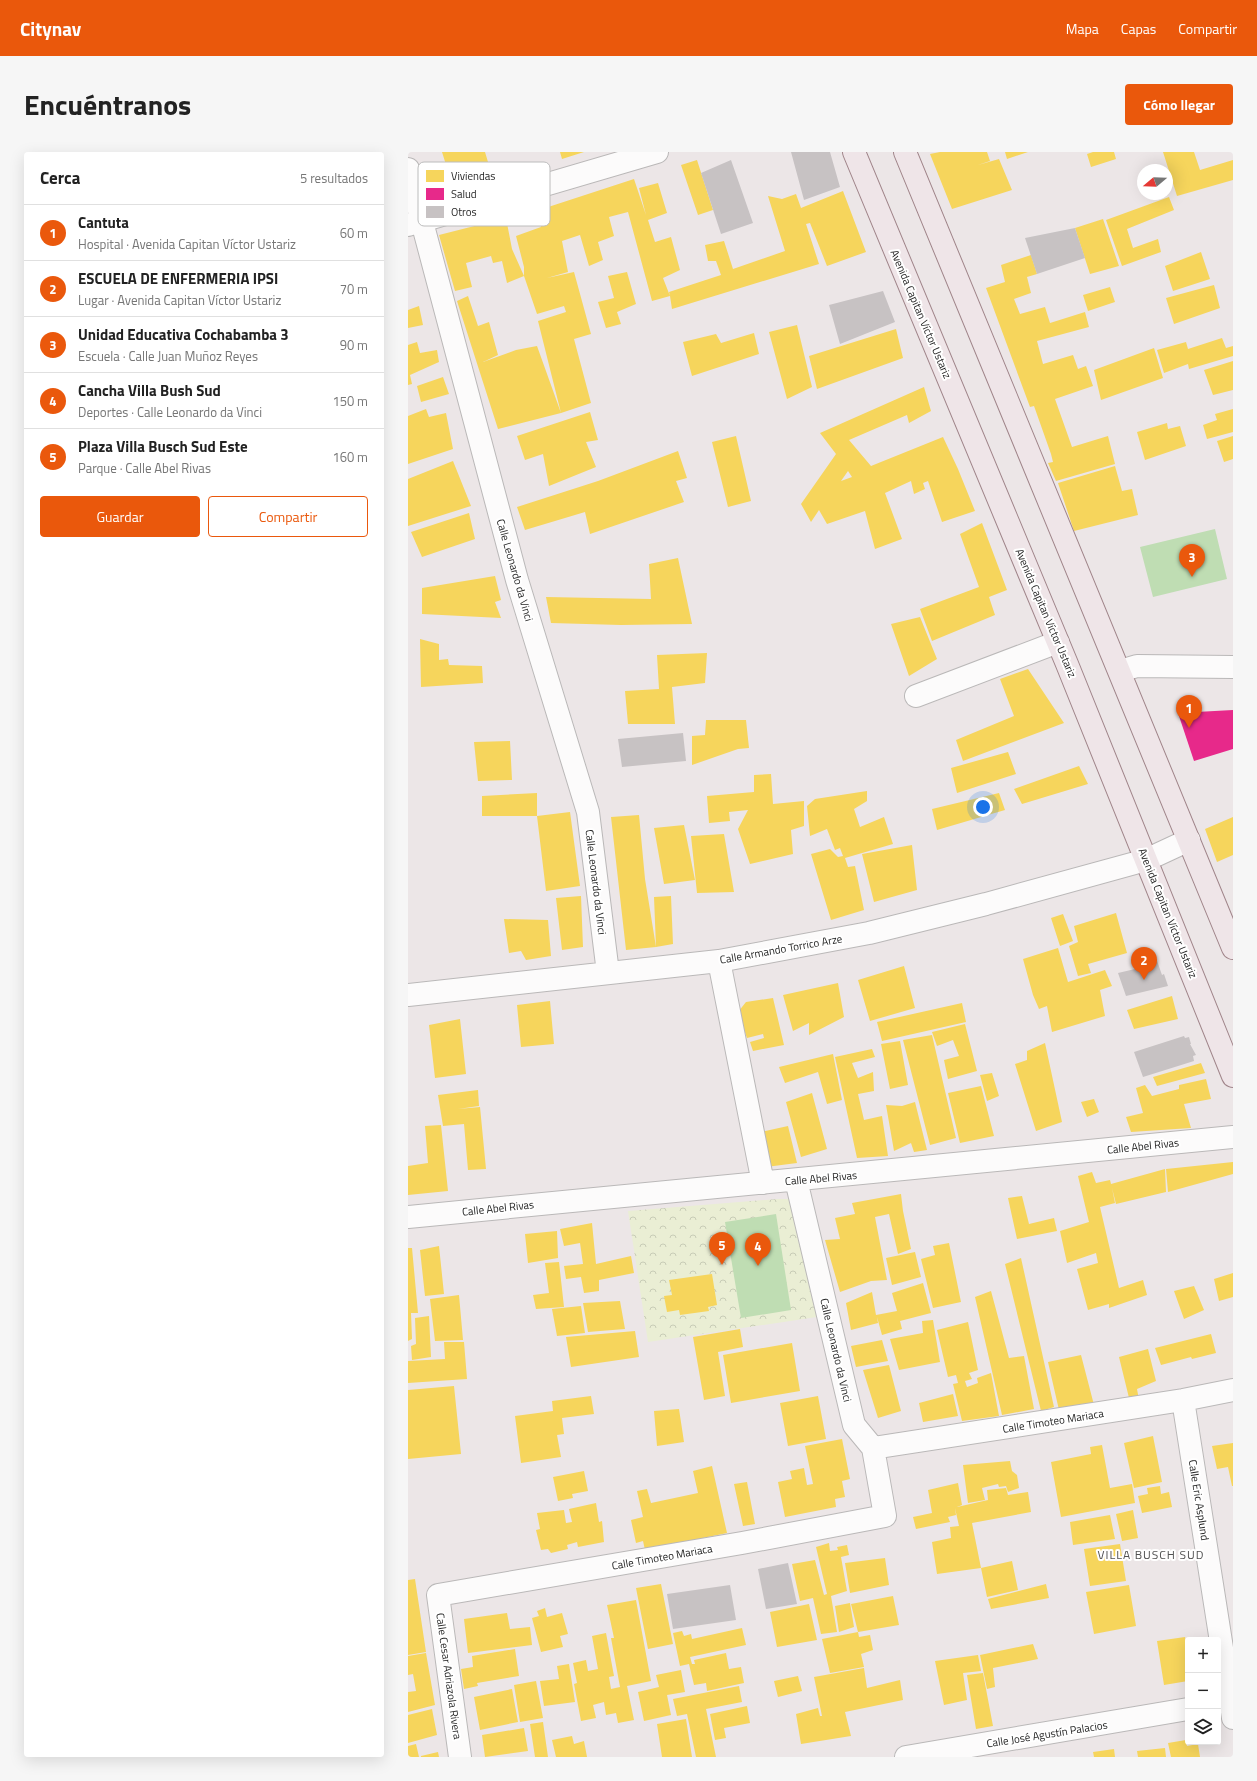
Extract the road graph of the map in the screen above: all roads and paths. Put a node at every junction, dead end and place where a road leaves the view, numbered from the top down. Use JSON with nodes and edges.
{"nodes":[{"id":1,"x":657,"y":152,"type":"edge"},
{"id":2,"x":854,"y":152,"type":"edge"},
{"id":3,"x":905,"y":152,"type":"edge"},
{"id":4,"x":408,"y":169,"type":"edge"},
{"id":5,"x":550,"y":183,"type":"edge"},
{"id":6,"x":415,"y":223,"type":"edge"},
{"id":7,"x":1058,"y":642,"type":"junction"},
{"id":8,"x":1233,"y":667,"type":"edge"},
{"id":9,"x":1120,"y":671,"type":"junction"},
{"id":10,"x":916,"y":696,"type":"dead end"},
{"id":11,"x":1189,"y":840,"type":"junction"},
{"id":12,"x":1146,"y":860,"type":"junction"},
{"id":13,"x":1226,"y":913,"type":"edge"},
{"id":14,"x":1233,"y":948,"type":"edge"},
{"id":15,"x":719,"y":960,"type":"junction"},
{"id":16,"x":608,"y":973,"type":"junction"},
{"id":17,"x":408,"y":995,"type":"edge"},
{"id":18,"x":1233,"y":1076,"type":"edge"},
{"id":19,"x":1233,"y":1137,"type":"edge"},
{"id":20,"x":796,"y":1180,"type":"junction"},
{"id":21,"x":763,"y":1183,"type":"junction"},
{"id":22,"x":408,"y":1217,"type":"edge"},
{"id":23,"x":1233,"y":1390,"type":"edge"},
{"id":24,"x":1183,"y":1400,"type":"junction"},
{"id":25,"x":873,"y":1448,"type":"junction"},
{"id":26,"x":885,"y":1516,"type":"joint"},
{"id":27,"x":438,"y":1595,"type":"joint"},
{"id":28,"x":1227,"y":1708,"type":"edge"},
{"id":29,"x":1185,"y":1710,"type":"edge"},
{"id":30,"x":460,"y":1757,"type":"edge"},
{"id":31,"x":906,"y":1757,"type":"edge"}],
"edges":[{"from":1,"to":5,"type":"street"},
{"from":2,"to":7,"type":"main road","name":"Avenida Capitan Víctor Ustariz"},
{"from":3,"to":9,"type":"main road"},
{"from":4,"to":6,"type":"street","name":"Calle Leonardo da Vinci"},
{"from":6,"to":16,"type":"street","name":"Calle Leonardo da Vinci"},
{"from":7,"to":10,"type":"street"},
{"from":7,"to":12,"type":"main road","name":"Avenida Capitan Víctor Ustariz"},
{"from":8,"to":9,"type":"street"},
{"from":9,"to":11,"type":"main road"},
{"from":11,"to":12,"type":"street","name":"Calle Armando Torrico Arze"},
{"from":11,"to":13,"type":"main road"},
{"from":12,"to":15,"type":"street","name":"Calle Armando Torrico Arze"},
{"from":12,"to":18,"type":"main road","name":"Avenida Capitan Víctor Ustariz"},
{"from":13,"to":14,"type":"main road"},
{"from":15,"to":16,"type":"street","name":"Calle Armando Torrico Arze"},
{"from":15,"to":21,"type":"street"},
{"from":16,"to":17,"type":"street","name":"Calle Armando Torrico Arze"},
{"from":19,"to":20,"type":"street","name":"Calle Abel Rivas"},
{"from":20,"to":21,"type":"street","name":"Calle Abel Rivas"},
{"from":20,"to":25,"type":"street","name":"Calle Leonardo da Vinci"},
{"from":21,"to":22,"type":"street","name":"Calle Abel Rivas"},
{"from":23,"to":24,"type":"street","name":"Calle Timoteo Mariaca"},
{"from":24,"to":25,"type":"street","name":"Calle Timoteo Mariaca"},
{"from":24,"to":28,"type":"street","name":"Calle Eric Asplund"},
{"from":25,"to":26,"type":"street","name":"Calle Leonardo da Vinci"},
{"from":26,"to":27,"type":"street","name":"Calle Timoteo Mariaca"},
{"from":27,"to":30,"type":"street","name":"Calle Cesar Adriazola Rivera"},
{"from":29,"to":31,"type":"street","name":"Calle José Agustín Palacios"}]}
